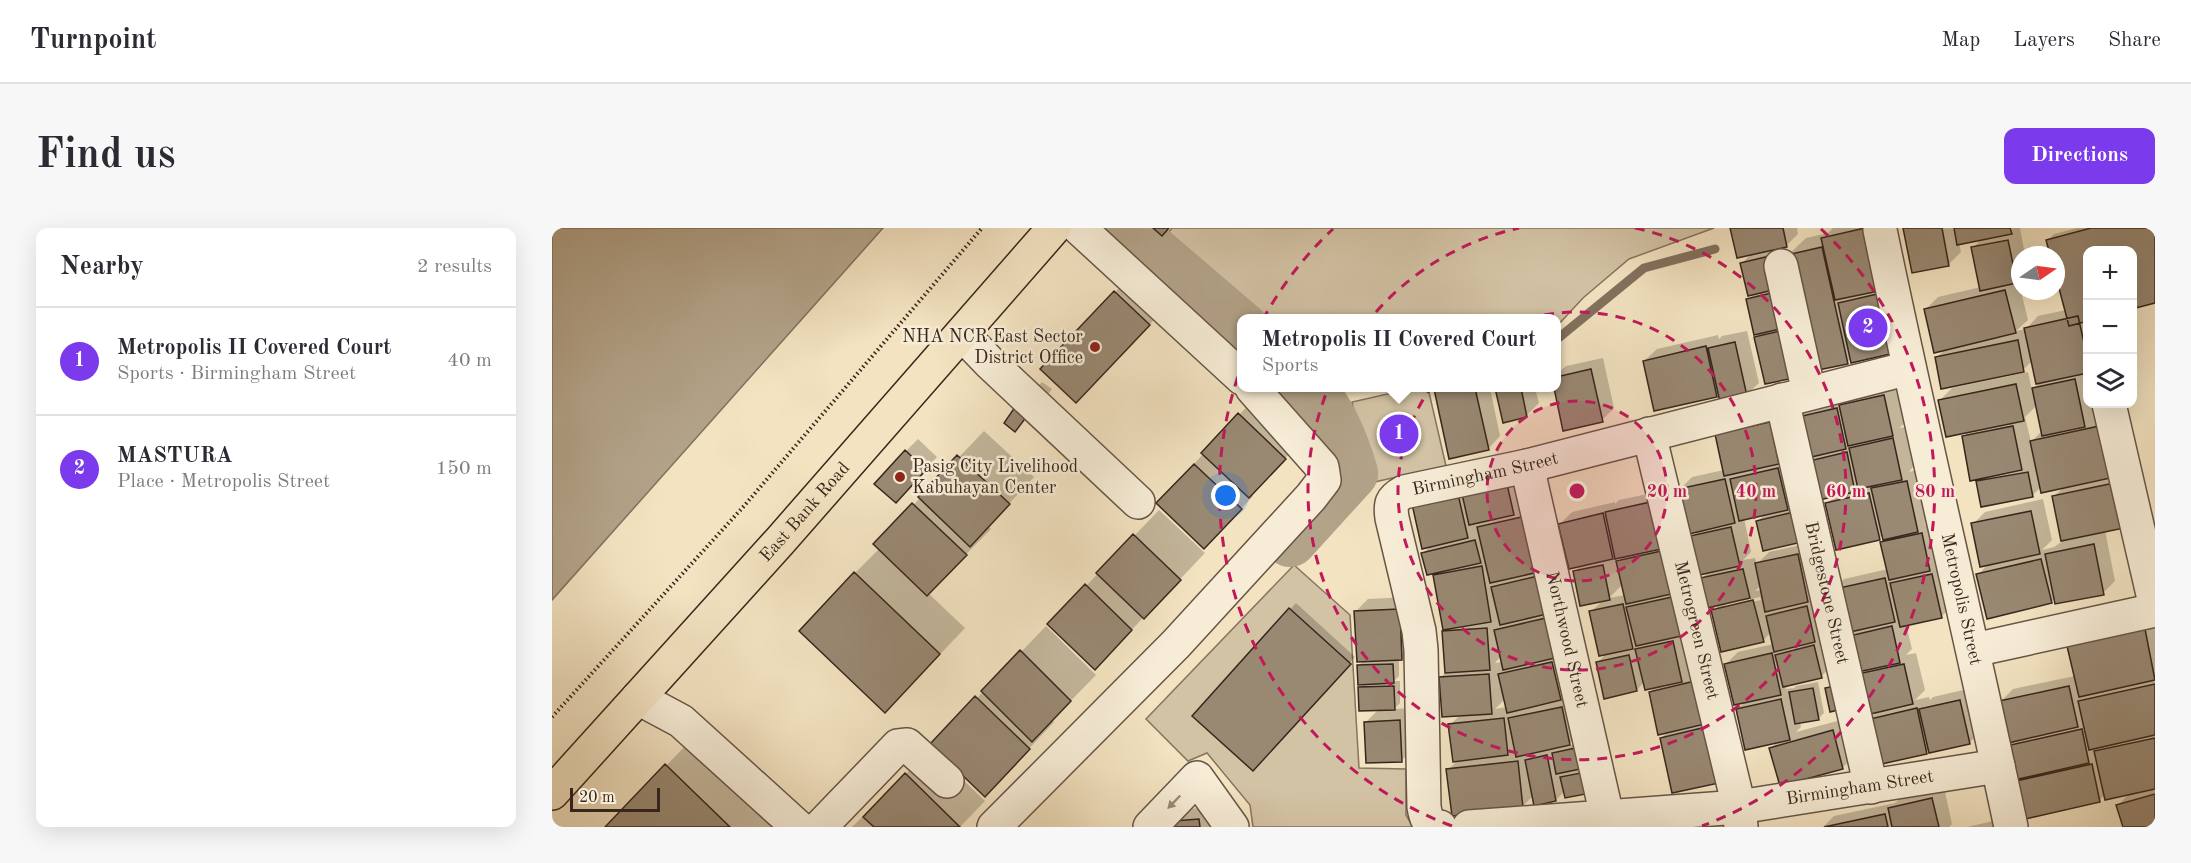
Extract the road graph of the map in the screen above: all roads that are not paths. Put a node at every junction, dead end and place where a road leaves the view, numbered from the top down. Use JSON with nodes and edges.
{"nodes":[{"id":1,"x":1054,"y":228,"type":"edge"},
{"id":2,"x":1079,"y":228,"type":"edge"},
{"id":3,"x":1880,"y":230,"type":"dead end"},
{"id":4,"x":1781,"y":266,"type":"dead end"},
{"id":5,"x":962,"y":334,"type":"junction"},
{"id":6,"x":1909,"y":368,"type":"junction"},
{"id":7,"x":1237,"y":373,"type":"edge"},
{"id":8,"x":1256,"y":392,"type":"edge"},
{"id":9,"x":1796,"y":397,"type":"junction"},
{"id":10,"x":2110,"y":408,"type":"edge"},
{"id":11,"x":1650,"y":434,"type":"junction"},
{"id":12,"x":1527,"y":466,"type":"junction"},
{"id":13,"x":1138,"y":502,"type":"dead end"},
{"id":14,"x":2155,"y":603,"type":"edge"},
{"id":15,"x":2155,"y":610,"type":"edge"},
{"id":16,"x":1974,"y":650,"type":"junction"},
{"id":17,"x":638,"y":699,"type":"junction"},
{"id":18,"x":1998,"y":766,"type":"junction"},
{"id":19,"x":947,"y":781,"type":"dead end"},
{"id":20,"x":1871,"y":787,"type":"junction"},
{"id":21,"x":552,"y":794,"type":"edge"},
{"id":22,"x":1607,"y":816,"type":"junction"},
{"id":23,"x":1740,"y":817,"type":"edge"},
{"id":24,"x":798,"y":827,"type":"edge"},
{"id":25,"x":820,"y":827,"type":"edge"},
{"id":26,"x":994,"y":827,"type":"edge"},
{"id":27,"x":1150,"y":827,"type":"edge"},
{"id":28,"x":1232,"y":827,"type":"edge"},
{"id":29,"x":1440,"y":827,"type":"edge"},
{"id":30,"x":1469,"y":827,"type":"edge"},
{"id":31,"x":2011,"y":827,"type":"edge"}],
"edges":[{"from":1,"to":5,"type":"main road","name":"East Bank Road"},
{"from":2,"to":7,"type":"street"},
{"from":3,"to":6,"type":"street","name":"Metropolis Street"},
{"from":4,"to":9,"type":"street","name":"Bridgestone Street"},
{"from":5,"to":13,"type":"street"},
{"from":5,"to":17,"type":"main road","name":"East Bank Road"},
{"from":6,"to":9,"type":"street","name":"Birmingham Street"},
{"from":6,"to":16,"type":"street","name":"Metropolis Street"},
{"from":8,"to":26,"type":"street"},
{"from":9,"to":11,"type":"street","name":"Birmingham Street"},
{"from":9,"to":20,"type":"street","name":"Bridgestone Street"},
{"from":10,"to":14,"type":"street"},
{"from":11,"to":12,"type":"street","name":"Birmingham Street"},
{"from":11,"to":23,"type":"street","name":"Metrogreen Street"},
{"from":12,"to":22,"type":"street","name":"Northwood Street"},
{"from":12,"to":29,"type":"street","name":"Birmingham Street"},
{"from":15,"to":16,"type":"street"},
{"from":16,"to":18,"type":"street","name":"Metropolis Street"},
{"from":17,"to":21,"type":"main road","name":"East Bank Road"},
{"from":17,"to":24,"type":"street"},
{"from":18,"to":20,"type":"street","name":"Birmingham Street"},
{"from":18,"to":31,"type":"street","name":"Metropolis Street"},
{"from":19,"to":25,"type":"street"},
{"from":20,"to":23,"type":"street","name":"Birmingham Street"},
{"from":22,"to":23,"type":"street","name":"Birmingham Street"},
{"from":22,"to":30,"type":"street","name":"Birmingham Street"},
{"from":28,"to":27,"type":"street","one_way":true}]}
